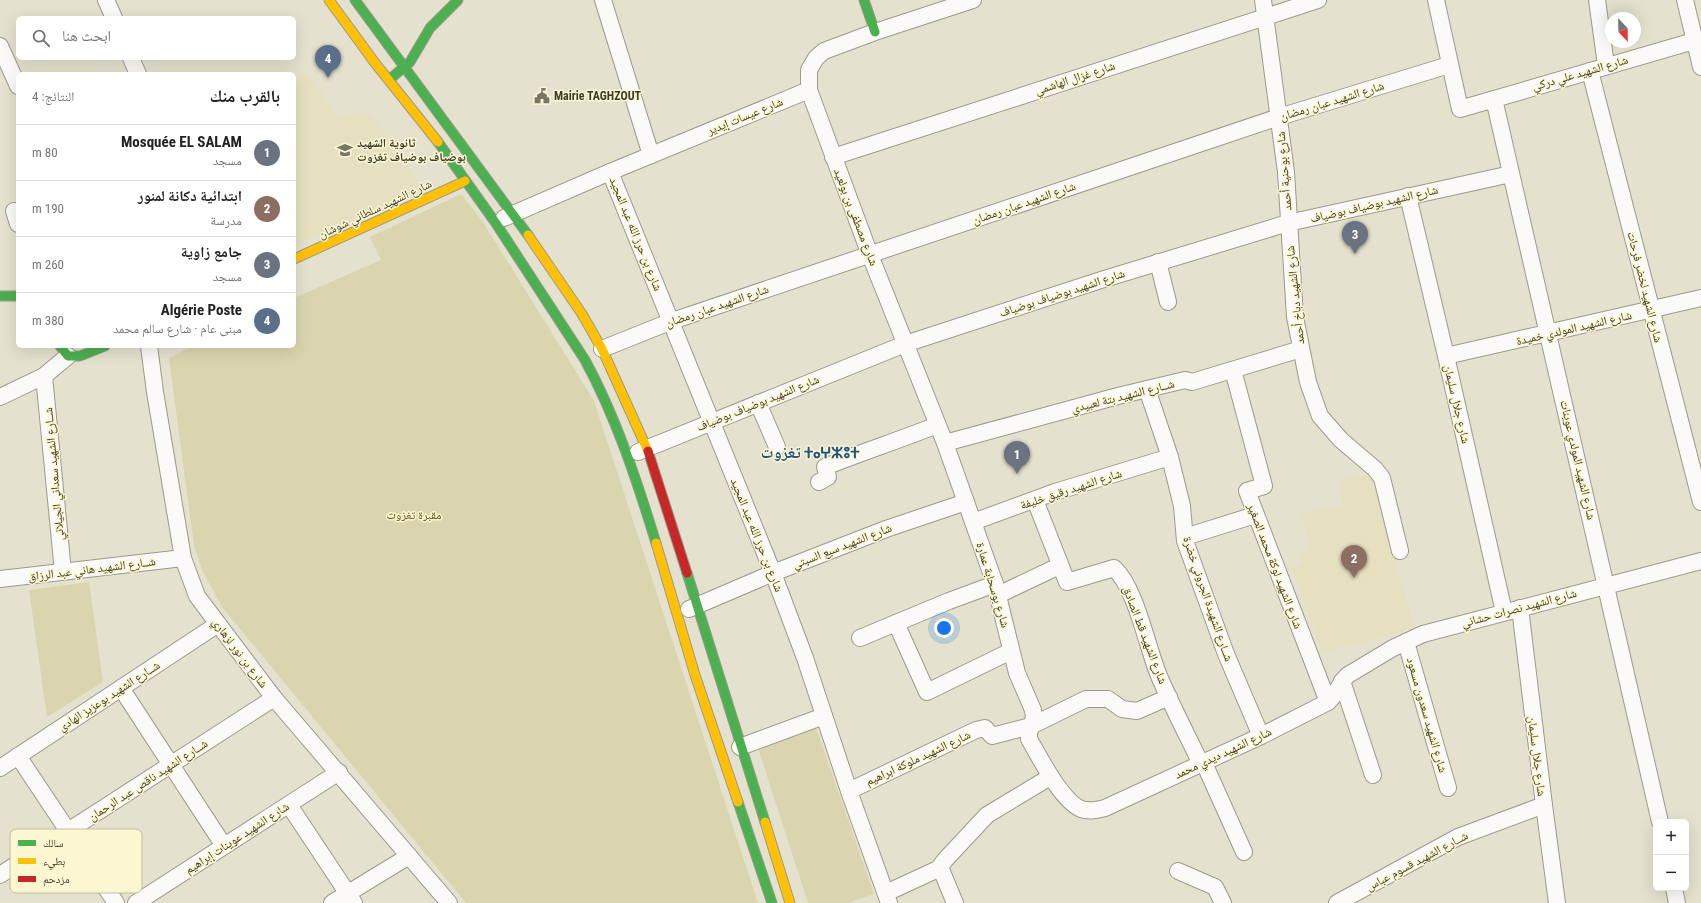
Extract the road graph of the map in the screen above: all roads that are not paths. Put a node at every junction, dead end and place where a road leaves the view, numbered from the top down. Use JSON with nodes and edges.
{"nodes":[{"id":1,"x":106,"y":0,"type":"edge"},
{"id":2,"x":329,"y":0,"type":"edge"},
{"id":3,"x":355,"y":0,"type":"edge"},
{"id":4,"x":458,"y":0,"type":"edge"},
{"id":5,"x":864,"y":0,"type":"edge"},
{"id":6,"x":974,"y":0,"type":"edge"},
{"id":7,"x":1263,"y":0,"type":"edge"},
{"id":8,"x":1318,"y":0,"type":"edge"},
{"id":9,"x":1436,"y":0,"type":"edge"},
{"id":10,"x":1597,"y":0,"type":"edge"},
{"id":11,"x":1685,"y":0,"type":"edge"},
{"id":12,"x":609,"y":2,"type":"edge"},
{"id":13,"x":113,"y":16,"type":"edge"},
{"id":14,"x":1266,"y":16,"type":"junction"},
{"id":15,"x":430,"y":28,"type":"junction"},
{"id":16,"x":875,"y":32,"type":"junction"},
{"id":17,"x":415,"y":36,"type":"dead end"},
{"id":18,"x":1698,"y":40,"type":"edge"},
{"id":19,"x":0,"y":46,"type":"edge"},
{"id":20,"x":386,"y":54,"type":"junction"},
{"id":21,"x":132,"y":60,"type":"edge"},
{"id":22,"x":1450,"y":65,"type":"junction"},
{"id":23,"x":1606,"y":65,"type":"junction"},
{"id":24,"x":1701,"y":67,"type":"edge"},
{"id":25,"x":404,"y":68,"type":"junction"},
{"id":26,"x":1590,"y":71,"type":"junction"},
{"id":27,"x":137,"y":72,"type":"edge"},
{"id":28,"x":389,"y":80,"type":"junction"},
{"id":29,"x":16,"y":82,"type":"edge"},
{"id":30,"x":809,"y":90,"type":"junction"},
{"id":31,"x":1494,"y":99,"type":"junction"},
{"id":32,"x":1279,"y":116,"type":"junction"},
{"id":33,"x":651,"y":155,"type":"junction"},
{"id":34,"x":833,"y":158,"type":"junction"},
{"id":35,"x":610,"y":172,"type":"junction"},
{"id":36,"x":1511,"y":174,"type":"junction"},
{"id":37,"x":465,"y":181,"type":"junction"},
{"id":38,"x":1408,"y":196,"type":"junction"},
{"id":39,"x":513,"y":213,"type":"junction"},
{"id":40,"x":495,"y":222,"type":"junction"},
{"id":41,"x":1288,"y":223,"type":"junction"},
{"id":42,"x":870,"y":255,"type":"junction"},
{"id":43,"x":296,"y":258,"type":"edge"},
{"id":44,"x":1158,"y":262,"type":"junction"},
{"id":45,"x":0,"y":296,"type":"edge"},
{"id":46,"x":16,"y":296,"type":"edge"},
{"id":47,"x":1701,"y":298,"type":"edge"},
{"id":48,"x":1168,"y":302,"type":"dead end"},
{"id":49,"x":1651,"y":310,"type":"junction"},
{"id":50,"x":672,"y":321,"type":"junction"},
{"id":51,"x":1549,"y":334,"type":"junction"},
{"id":52,"x":904,"y":344,"type":"junction"},
{"id":53,"x":100,"y":348,"type":"edge"},
{"id":54,"x":149,"y":348,"type":"edge"},
{"id":55,"x":602,"y":349,"type":"junction"},
{"id":56,"x":1301,"y":349,"type":"junction"},
{"id":57,"x":64,"y":351,"type":"edge"},
{"id":58,"x":1446,"y":356,"type":"junction"},
{"id":59,"x":1233,"y":370,"type":"junction"},
{"id":60,"x":44,"y":376,"type":"junction"},
{"id":61,"x":1147,"y":389,"type":"junction"},
{"id":62,"x":0,"y":397,"type":"edge"},
{"id":63,"x":758,"y":403,"type":"junction"},
{"id":64,"x":712,"y":422,"type":"junction"},
{"id":65,"x":937,"y":425,"type":"junction"},
{"id":66,"x":944,"y":443,"type":"junction"},
{"id":67,"x":777,"y":447,"type":"dead end"},
{"id":68,"x":647,"y":449,"type":"junction"},
{"id":69,"x":627,"y":456,"type":"junction"},
{"id":70,"x":1170,"y":457,"type":"junction"},
{"id":71,"x":819,"y":482,"type":"dead end"},
{"id":72,"x":1034,"y":500,"type":"junction"},
{"id":73,"x":966,"y":502,"type":"junction"},
{"id":74,"x":1701,"y":502,"type":"edge"},
{"id":75,"x":1255,"y":515,"type":"junction"},
{"id":76,"x":973,"y":522,"type":"junction"},
{"id":77,"x":1185,"y":537,"type":"junction"},
{"id":78,"x":1400,"y":551,"type":"dead end"},
{"id":79,"x":183,"y":558,"type":"junction"},
{"id":80,"x":1701,"y":561,"type":"edge"},
{"id":81,"x":1059,"y":566,"type":"junction"},
{"id":82,"x":63,"y":572,"type":"junction"},
{"id":83,"x":773,"y":573,"type":"junction"},
{"id":84,"x":0,"y":580,"type":"edge"},
{"id":85,"x":1607,"y":585,"type":"junction"},
{"id":86,"x":997,"y":590,"type":"junction"},
{"id":87,"x":697,"y":606,"type":"junction"},
{"id":88,"x":1520,"y":608,"type":"junction"},
{"id":89,"x":1504,"y":612,"type":"junction"},
{"id":90,"x":676,"y":614,"type":"junction"},
{"id":91,"x":896,"y":623,"type":"junction"},
{"id":92,"x":218,"y":624,"type":"junction"},
{"id":93,"x":860,"y":638,"type":"dead end"},
{"id":94,"x":1406,"y":642,"type":"junction"},
{"id":95,"x":1011,"y":651,"type":"junction"},
{"id":96,"x":1344,"y":679,"type":"junction"},
{"id":97,"x":121,"y":688,"type":"junction"},
{"id":98,"x":1169,"y":696,"type":"junction"},
{"id":99,"x":274,"y":698,"type":"junction"},
{"id":100,"x":1328,"y":702,"type":"junction"},
{"id":101,"x":824,"y":716,"type":"junction"},
{"id":102,"x":1031,"y":726,"type":"junction"},
{"id":103,"x":1261,"y":736,"type":"junction"},
{"id":104,"x":740,"y":747,"type":"junction"},
{"id":105,"x":18,"y":756,"type":"junction"},
{"id":106,"x":1202,"y":764,"type":"junction"},
{"id":107,"x":172,"y":765,"type":"junction"},
{"id":108,"x":0,"y":768,"type":"edge"},
{"id":109,"x":339,"y":772,"type":"junction"},
{"id":110,"x":1373,"y":775,"type":"dead end"},
{"id":111,"x":1050,"y":777,"type":"junction"},
{"id":112,"x":1448,"y":788,"type":"dead end"},
{"id":113,"x":849,"y":791,"type":"junction"},
{"id":114,"x":289,"y":805,"type":"junction"},
{"id":115,"x":1544,"y":805,"type":"junction"},
{"id":116,"x":1088,"y":810,"type":"joint"},
{"id":117,"x":1659,"y":819,"type":"edge"},
{"id":118,"x":67,"y":829,"type":"edge"},
{"id":119,"x":71,"y":829,"type":"edge"},
{"id":120,"x":224,"y":846,"type":"junction"},
{"id":121,"x":1244,"y":852,"type":"dead end"},
{"id":122,"x":409,"y":856,"type":"junction"},
{"id":123,"x":940,"y":867,"type":"junction"},
{"id":124,"x":10,"y":869,"type":"edge"},
{"id":125,"x":1178,"y":871,"type":"dead end"},
{"id":126,"x":0,"y":875,"type":"edge"},
{"id":127,"x":1675,"y":891,"type":"edge"},
{"id":128,"x":109,"y":893,"type":"edge"},
{"id":129,"x":350,"y":898,"type":"edge"},
{"id":130,"x":887,"y":898,"type":"edge"},
{"id":131,"x":116,"y":903,"type":"edge"},
{"id":132,"x":136,"y":903,"type":"edge"},
{"id":133,"x":332,"y":903,"type":"edge"},
{"id":134,"x":449,"y":903,"type":"edge"},
{"id":135,"x":772,"y":903,"type":"edge"},
{"id":136,"x":790,"y":903,"type":"edge"},
{"id":137,"x":954,"y":903,"type":"edge"},
{"id":138,"x":1223,"y":903,"type":"edge"},
{"id":139,"x":1337,"y":903,"type":"edge"},
{"id":140,"x":1557,"y":903,"type":"edge"},
{"id":141,"x":1677,"y":903,"type":"edge"}],
"edges":[{"from":1,"to":13,"type":"street"},
{"from":2,"to":20,"type":"main road"},
{"from":3,"to":20,"type":"main road"},
{"from":4,"to":15,"type":"main road"},
{"from":5,"to":16,"type":"main road"},
{"from":6,"to":16,"type":"street"},
{"from":7,"to":14,"type":"street","name":"شارع بوحنية أحمد"},
{"from":8,"to":14,"type":"street","name":"شارع غزال الهاشمي"},
{"from":9,"to":22,"type":"street"},
{"from":10,"to":23,"type":"street"},
{"from":11,"to":18,"type":"street"},
{"from":12,"to":33,"type":"street"},
{"from":14,"to":32,"type":"street","name":"شارع بوحنية أحمد"},
{"from":14,"to":34,"type":"street","name":"شارع غزال الهاشمي"},
{"from":15,"to":17,"type":"main road"},
{"from":15,"to":25,"type":"main road"},
{"from":16,"to":30,"type":"street"},
{"from":18,"to":23,"type":"street","name":"شارع الشهيد علي دركي"},
{"from":18,"to":24,"type":"street"},
{"from":19,"to":29,"type":"street"},
{"from":20,"to":25,"type":"main road"},
{"from":20,"to":28,"type":"main road"},
{"from":21,"to":27,"type":"street"},
{"from":22,"to":31,"type":"street","name":"شارع الشهيد علي دركي"},
{"from":22,"to":32,"type":"street","name":"شارع الشهيد عبان رمضان"},
{"from":23,"to":26,"type":"street","name":"شارع الشهيد علي دركي"},
{"from":25,"to":28,"type":"main road"},
{"from":25,"to":39,"type":"main road"},
{"from":26,"to":31,"type":"street","name":"شارع الشهيد علي دركي"},
{"from":26,"to":49,"type":"street","name":"شارع الشهيد لخضر فرحات"},
{"from":28,"to":37,"type":"main road"},
{"from":30,"to":33,"type":"street","name":"شارع عيسات إيدير"},
{"from":30,"to":34,"type":"street","name":"شارع مصطفى بن بولعيد"},
{"from":31,"to":36,"type":"street","name":"شارع الشهيد المولدي عوينات"},
{"from":32,"to":41,"type":"street","name":"شارع بوحنية أحمد"},
{"from":32,"to":42,"type":"street","name":"شارع الشهيد عبان رمضان"},
{"from":33,"to":35,"type":"street","name":"شارع عيسات إيدير"},
{"from":34,"to":42,"type":"street","name":"شارع مصطفى بن بولعيد"},
{"from":35,"to":39,"type":"street","name":"شارع عيسات إيدير"},
{"from":35,"to":50,"type":"street","name":"شارع بن حرز الله عبد المجيد"},
{"from":36,"to":38,"type":"street","name":"شارع الشهيد بوضياف بوضياف"},
{"from":36,"to":51,"type":"street","name":"شارع الشهيد المولدي عوينات"},
{"from":37,"to":40,"type":"main road"},
{"from":37,"to":43,"type":"main road","name":"شارع الشهيد سلطاني شوشان"},
{"from":38,"to":41,"type":"street","name":"شارع الشهيد بوضياف بوضياف"},
{"from":38,"to":58,"type":"street","name":"شارع جلال سليمان"},
{"from":39,"to":40,"type":"street","name":"شارع عيسات إيدير"},
{"from":39,"to":55,"type":"main road"},
{"from":40,"to":69,"type":"main road"},
{"from":41,"to":44,"type":"street","name":"شارع الشهيد بوضياف بوضياف"},
{"from":41,"to":56,"type":"street","name":"شارع الشهيد دباخ أحمد"},
{"from":42,"to":50,"type":"street","name":"شارع الشهيد عبان رمضان"},
{"from":42,"to":52,"type":"street","name":"شارع مصطفى بن بولعيد"},
{"from":44,"to":48,"type":"street"},
{"from":44,"to":52,"type":"street","name":"شارع الشهيد بوضياف بوضياف"},
{"from":45,"to":46,"type":"main road"},
{"from":47,"to":49,"type":"street","name":"شارع الشهيد المولدي خميدة"},
{"from":49,"to":51,"type":"street","name":"شارع الشهيد المولدي خميدة"},
{"from":49,"to":74,"type":"street","name":"شارع الشهيد لخضر فرحات"},
{"from":50,"to":55,"type":"street","name":"شارع الشهيد عبان رمضان"},
{"from":50,"to":64,"type":"street","name":"شارع بن حرز الله عبد المجيد"},
{"from":51,"to":58,"type":"street","name":"شارع الشهيد المولدي خميدة"},
{"from":51,"to":85,"type":"street","name":"شارع الشهيد المولدي عوينات"},
{"from":52,"to":63,"type":"street","name":"شارع الشهيد بوضياف بوضياف"},
{"from":52,"to":65,"type":"street","name":"شارع بوسحابة عمارة"},
{"from":53,"to":57,"type":"main road"},
{"from":54,"to":79,"type":"street","name":"شارع بن نور لزهاري"},
{"from":55,"to":68,"type":"main road"},
{"from":56,"to":59,"type":"street","name":"شــارع الشهيد بتة لعبيدي"},
{"from":56,"to":78,"type":"street","name":"شارع الشهيد دباخ أحمد"},
{"from":57,"to":60,"type":"street"},
{"from":58,"to":89,"type":"street","name":"شارع جلال سليمان"},
{"from":59,"to":61,"type":"street","name":"شــارع الشهيد بتة لعبيدي"},
{"from":59,"to":75,"type":"street","name":"شارع الشهيد لوكة محمد الصغير"},
{"from":60,"to":62,"type":"street"},
{"from":60,"to":82,"type":"street","name":"شــارع الشهيد سعداني الجيلاني"},
{"from":61,"to":66,"type":"street","name":"شــارع الشهيد بتة لعبيدي"},
{"from":61,"to":70,"type":"street","name":"شــارع الشهيدة الجروني خضرة"},
{"from":63,"to":64,"type":"street","name":"شارع الشهيد بوضياف بوضياف"},
{"from":63,"to":67,"type":"street"},
{"from":64,"to":68,"type":"street","name":"شارع الشهيد بوضياف بوضياف"},
{"from":64,"to":83,"type":"street","name":"شارع بن حرز الله عبد المجيد"},
{"from":65,"to":66,"type":"street","name":"شارع بوسحابة عمارة"},
{"from":65,"to":71,"type":"street"},
{"from":66,"to":73,"type":"street","name":"شارع بوسحابة عمارة"},
{"from":68,"to":69,"type":"street","name":"شارع الشهيد بوضياف بوضياف"},
{"from":68,"to":87,"type":"main road"},
{"from":69,"to":90,"type":"main road"},
{"from":70,"to":72,"type":"street","name":"شارع الشهيد رقيق خليفة"},
{"from":70,"to":77,"type":"street","name":"شــارع الشهيدة الجروني خضرة"},
{"from":72,"to":76,"type":"street","name":"شارع الشهيد رقيق خليفة"},
{"from":72,"to":81,"type":"street","name":"شارع الشهيد قط الصادق"},
{"from":73,"to":76,"type":"street","name":"شارع بوسحابة عمارة"},
{"from":73,"to":83,"type":"street","name":"شارع الشهيد سبع السبتي"},
{"from":75,"to":77,"type":"street"},
{"from":75,"to":100,"type":"street","name":"شارع الشهيد لوكة محمد الصغير"},
{"from":76,"to":86,"type":"street","name":"شارع بوسحابة عمارة"},
{"from":77,"to":103,"type":"street","name":"شــارع الشهيدة الجروني خضرة"},
{"from":79,"to":82,"type":"street","name":"شــارع الشهيد هاني عبد الرزاق"},
{"from":79,"to":92,"type":"street","name":"شارع بن نور لزهاري"},
{"from":80,"to":85,"type":"street","name":"شارع الشهيد نصرات حشاني"},
{"from":81,"to":86,"type":"street"},
{"from":81,"to":98,"type":"street","name":"شارع الشهيد قط الصادق"},
{"from":82,"to":84,"type":"street","name":"شــارع الشهيد هاني عبد الرزاق"},
{"from":83,"to":87,"type":"street","name":"شارع الشهيد سبع السبتي"},
{"from":83,"to":101,"type":"street","name":"شارع بن حرز الله عبد المجيد"},
{"from":85,"to":88,"type":"street","name":"شارع الشهيد نصرات حشاني"},
{"from":85,"to":117,"type":"street","name":"شارع الشهيد المولدي عوينات"},
{"from":86,"to":91,"type":"street"},
{"from":86,"to":95,"type":"street","name":"شارع بوسحابة عمارة"},
{"from":87,"to":90,"type":"street","name":"شارع الشهيد سبع السبتي"},
{"from":87,"to":104,"type":"main road"},
{"from":88,"to":89,"type":"street","name":"شارع الشهيد نصرات حشاني"},
{"from":88,"to":115,"type":"street","name":"شارع جلال سليمان"},
{"from":89,"to":94,"type":"street","name":"شارع الشهيد نصرات حشاني"},
{"from":90,"to":135,"type":"main road"},
{"from":91,"to":93,"type":"street"},
{"from":91,"to":95,"type":"street"},
{"from":92,"to":97,"type":"street","name":"شــارع الشهيد بوعزيز الهادي"},
{"from":92,"to":99,"type":"street","name":"شارع بن نور لزهاري"},
{"from":94,"to":96,"type":"street","name":"شارع الشهيد نصرات حشاني"},
{"from":94,"to":112,"type":"street","name":"شارع الشهيد سعدون مسعود"},
{"from":95,"to":102,"type":"street","name":"شارع بوسحابة عمارة"},
{"from":96,"to":100,"type":"street","name":"شارع الشهيد ديدي محمد"},
{"from":96,"to":110,"type":"street"},
{"from":97,"to":105,"type":"street","name":"شــارع الشهيد بوعزيز الهادي"},
{"from":97,"to":107,"type":"street"},
{"from":98,"to":102,"type":"street"},
{"from":98,"to":106,"type":"street","name":"شارع الشهيد قط الصادق"},
{"from":99,"to":107,"type":"street","name":"شــارع الشهيد ناقص عبد الرحمان"},
{"from":99,"to":109,"type":"street","name":"شارع بن نور لزهاري"},
{"from":100,"to":103,"type":"street","name":"شارع الشهيد ديدي محمد"},
{"from":101,"to":104,"type":"street"},
{"from":101,"to":113,"type":"street","name":"شارع بن حرز الله عبد المجيد"},
{"from":102,"to":111,"type":"street","name":"شارع بوسحابة عمارة"},
{"from":102,"to":113,"type":"street","name":"شارع الشهيد ملوكة ابراهيم"},
{"from":103,"to":106,"type":"street","name":"شارع الشهيد ديدي محمد"},
{"from":104,"to":136,"type":"main road"},
{"from":105,"to":108,"type":"street","name":"شــارع الشهيد بوعزيز الهادي"},
{"from":105,"to":118,"type":"street"},
{"from":106,"to":116,"type":"street","name":"شارع الشهيد ديدي محمد"},
{"from":106,"to":121,"type":"street","name":"شارع الشهيد قط الصادق"},
{"from":107,"to":119,"type":"street","name":"شــارع الشهيد ناقص عبد الرحمان"},
{"from":107,"to":120,"type":"street"},
{"from":109,"to":114,"type":"street","name":"شارع الشهيد عوينات إبراهيم"},
{"from":109,"to":122,"type":"street","name":"شارع بن نور لزهاري"},
{"from":111,"to":116,"type":"street","name":"شارع بوسحابة عمارة"},
{"from":111,"to":123,"type":"street"},
{"from":113,"to":130,"type":"street","name":"شارع بن حرز الله عبد المجيد"},
{"from":114,"to":120,"type":"street","name":"شارع الشهيد عوينات إبراهيم"},
{"from":114,"to":129,"type":"street"},
{"from":115,"to":139,"type":"street","name":"شــارع الشهيد قسوم عباس"},
{"from":115,"to":140,"type":"street","name":"شارع جلال سليمان"},
{"from":120,"to":132,"type":"street","name":"شارع الشهيد عوينات إبراهيم"},
{"from":122,"to":129,"type":"street"},
{"from":122,"to":134,"type":"street","name":"شارع بن نور لزهاري"},
{"from":123,"to":130,"type":"street"},
{"from":123,"to":137,"type":"street"},
{"from":124,"to":126,"type":"street","name":"شــارع الشهيد ناقص عبد الرحمان"},
{"from":125,"to":138,"type":"street"},
{"from":127,"to":141,"type":"street"},
{"from":128,"to":131,"type":"street"},
{"from":129,"to":133,"type":"street"}]}
